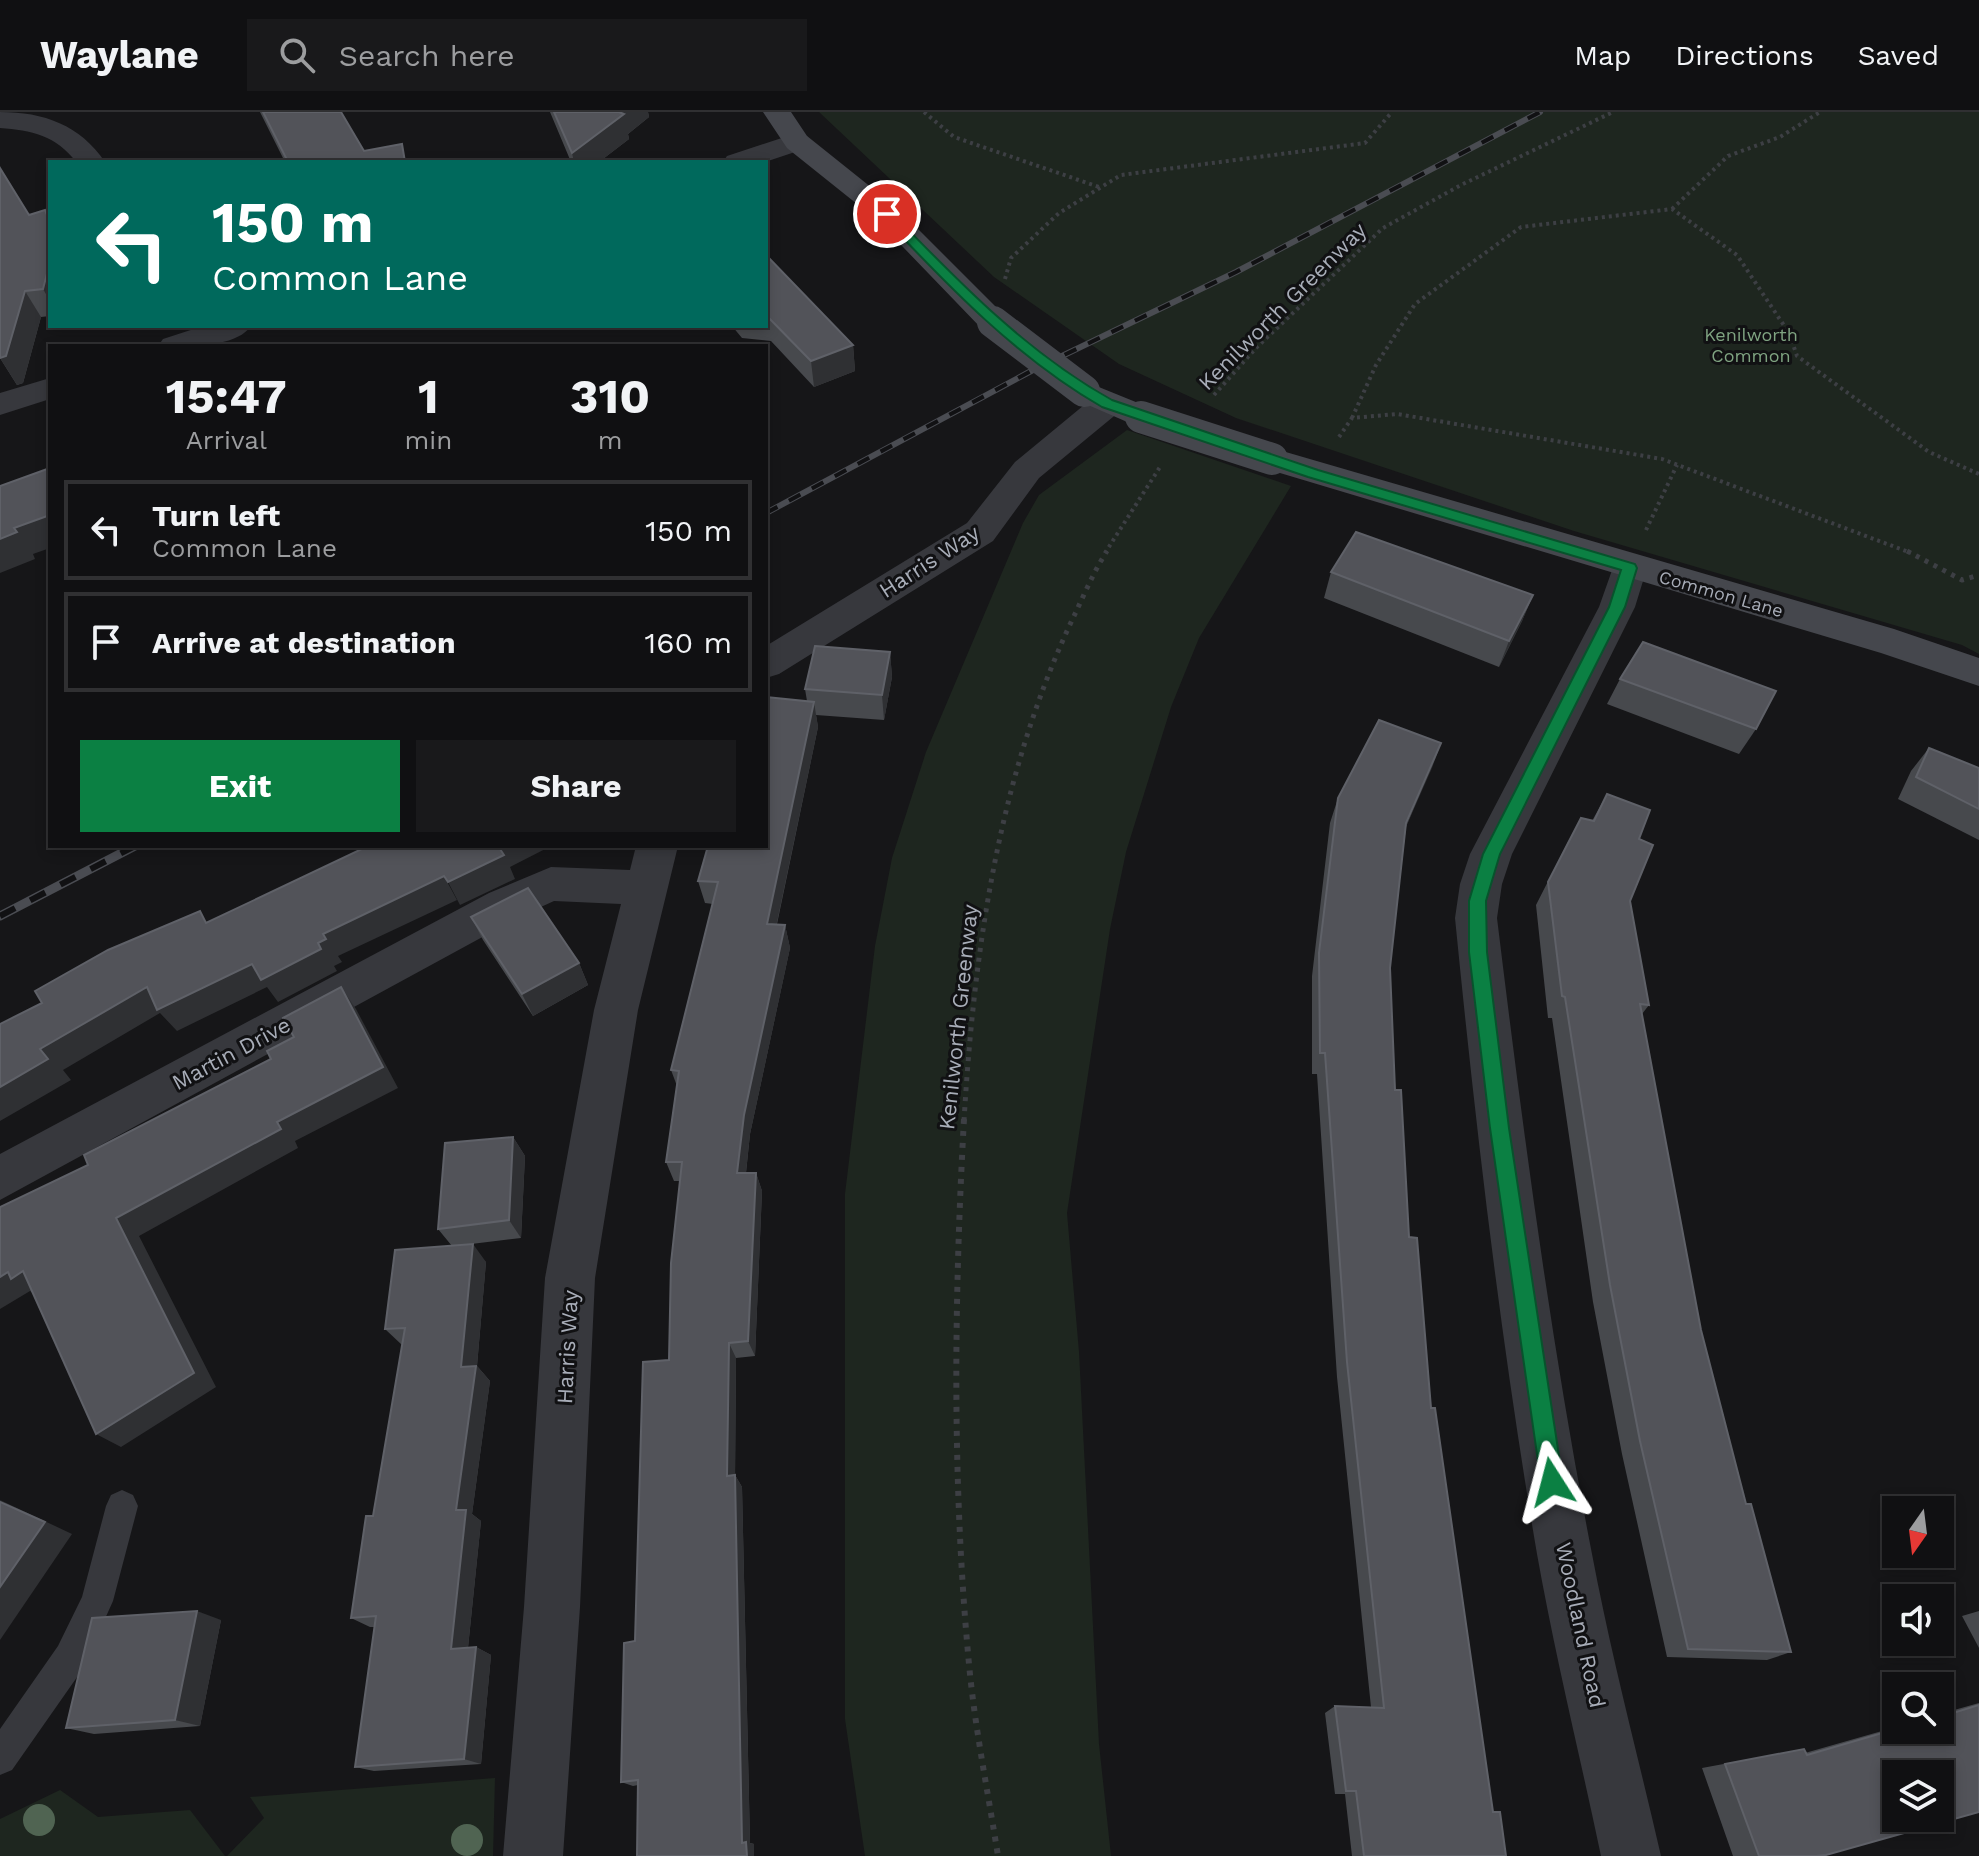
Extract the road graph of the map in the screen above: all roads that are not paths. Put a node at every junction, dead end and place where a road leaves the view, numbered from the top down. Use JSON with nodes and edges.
{"nodes":[{"id":1,"x":777,"y":112,"type":"edge"},
{"id":2,"x":0,"y":120,"type":"edge"},
{"id":3,"x":797,"y":142,"type":"junction"},
{"id":4,"x":89,"y":160,"type":"edge"},
{"id":5,"x":743,"y":160,"type":"edge"},
{"id":6,"x":226,"y":328,"type":"edge"},
{"id":7,"x":192,"y":336,"type":"edge"},
{"id":8,"x":48,"y":389,"type":"edge"},
{"id":9,"x":1096,"y":397,"type":"junction"},
{"id":10,"x":0,"y":404,"type":"edge"},
{"id":11,"x":1629,"y":568,"type":"junction"},
{"id":12,"x":768,"y":663,"type":"edge"},
{"id":13,"x":1979,"y":672,"type":"edge"},
{"id":14,"x":650,"y":867,"type":"edge"},
{"id":15,"x":0,"y":1178,"type":"edge"},
{"id":16,"x":122,"y":1506,"type":"dead end"},
{"id":17,"x":0,"y":1758,"type":"edge"},
{"id":18,"x":533,"y":1856,"type":"edge"},
{"id":19,"x":1631,"y":1856,"type":"edge"}],
"edges":[{"from":1,"to":3,"type":"street","name":"Common Lane"},
{"from":2,"to":4,"type":"street"},
{"from":3,"to":5,"type":"street"},
{"from":3,"to":9,"type":"street","name":"Common Lane","bridge":true},
{"from":6,"to":7,"type":"street"},
{"from":8,"to":10,"type":"street"},
{"from":9,"to":11,"type":"street","name":"Common Lane","bridge":true},
{"from":9,"to":12,"type":"street","name":"Harris Way"},
{"from":11,"to":13,"type":"street","name":"Common Lane"},
{"from":11,"to":19,"type":"street","name":"Woodland Road"},
{"from":14,"to":15,"type":"street","name":"Martin Drive"},
{"from":14,"to":18,"type":"street","name":"Harris Way"},
{"from":16,"to":17,"type":"lane"}]}
